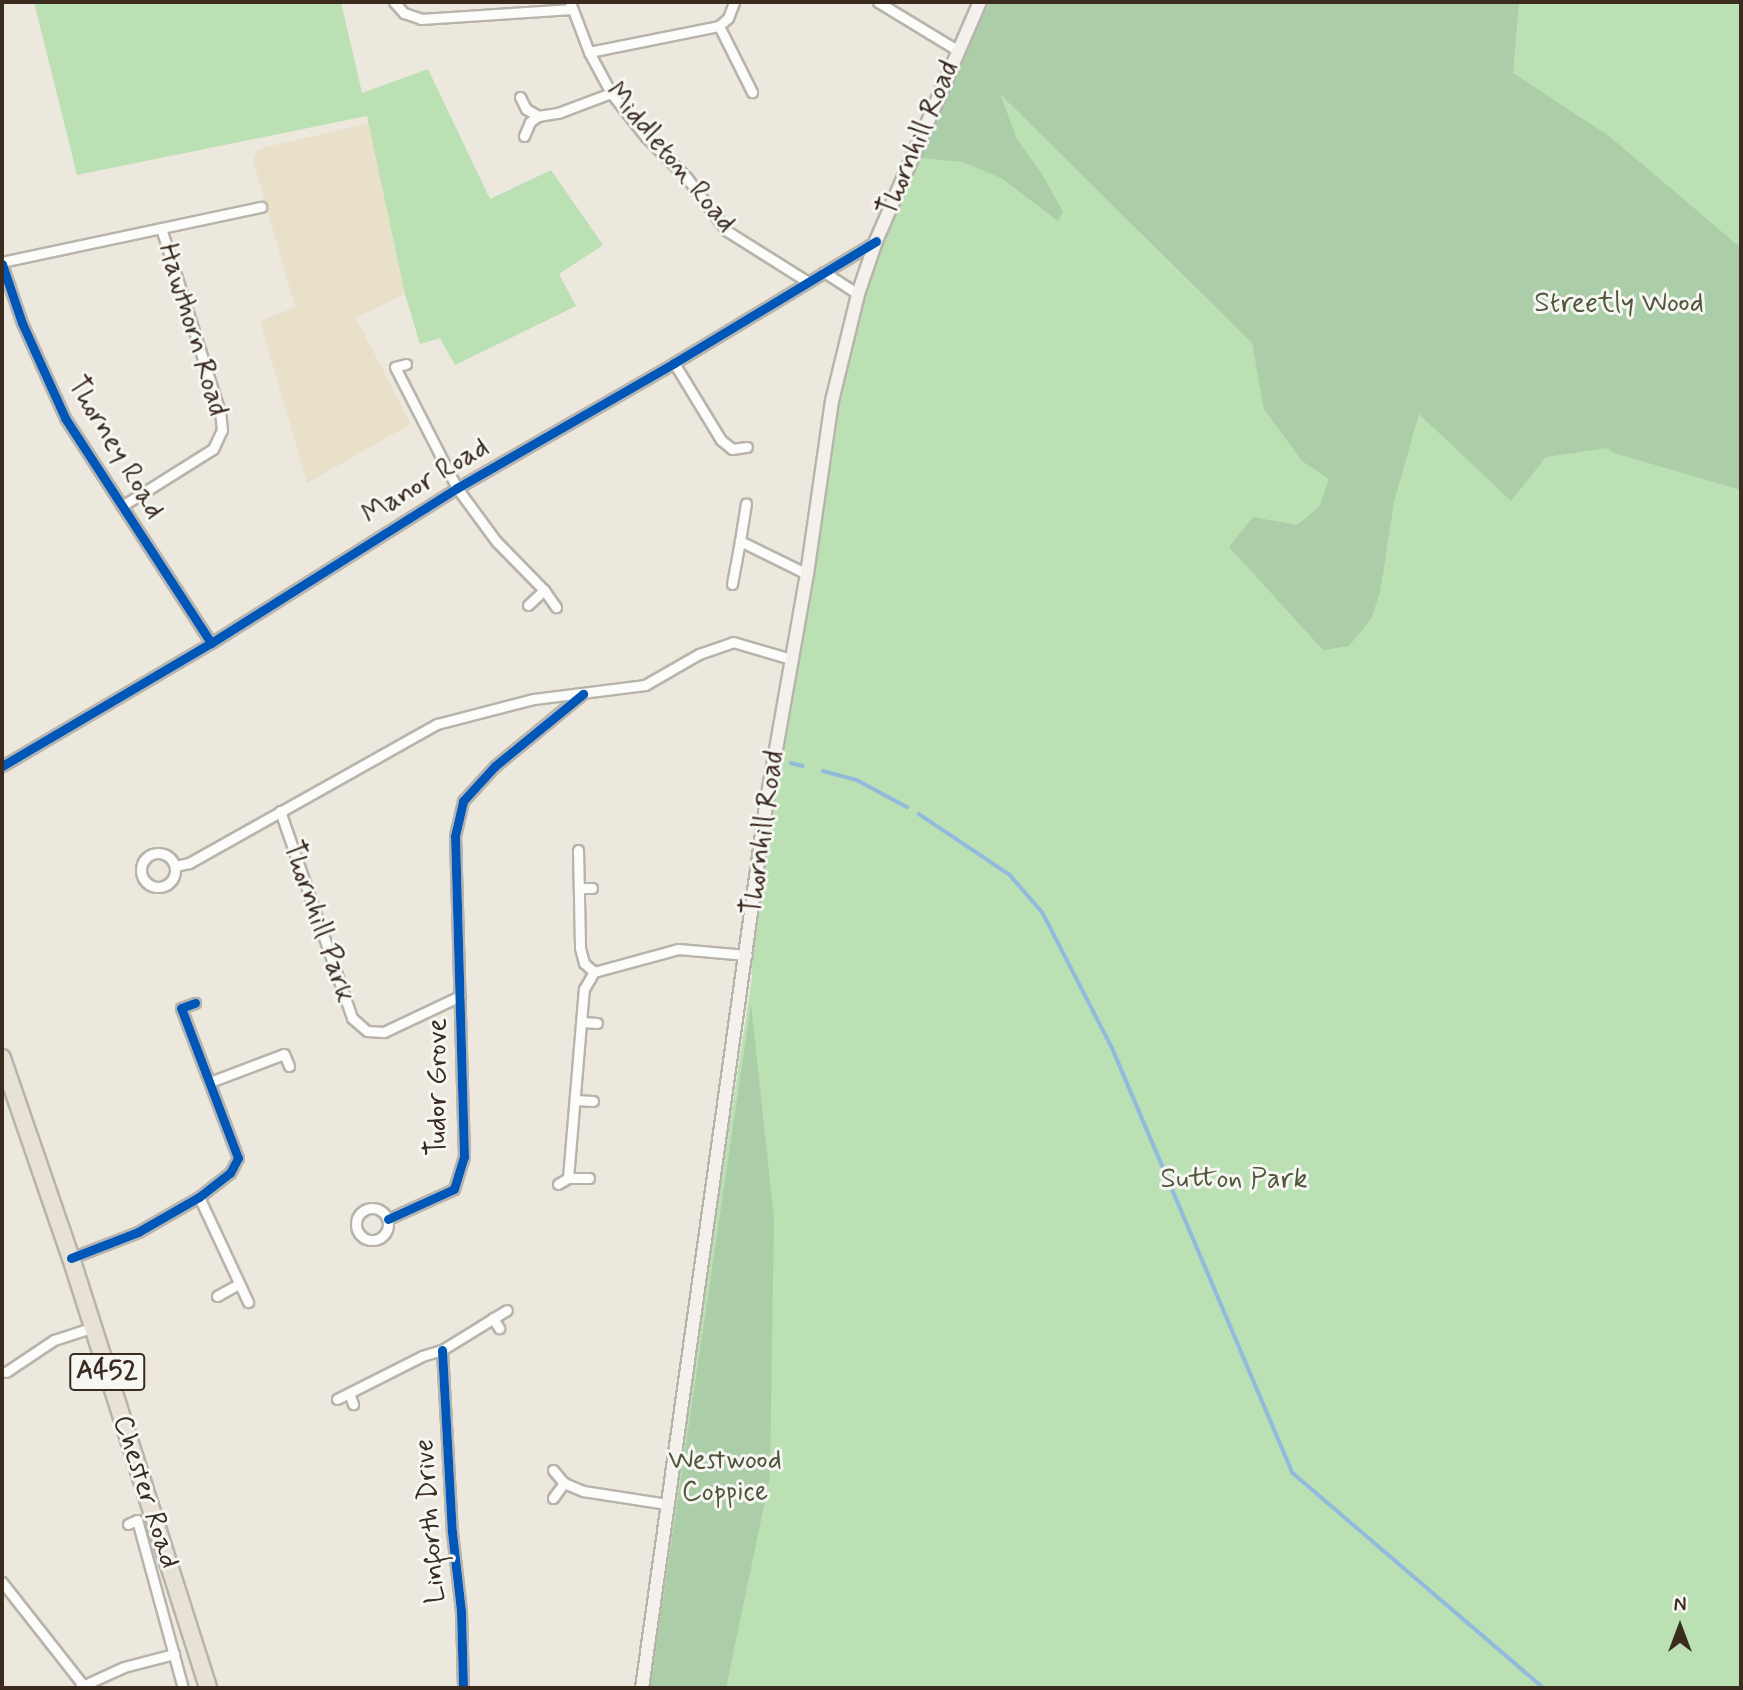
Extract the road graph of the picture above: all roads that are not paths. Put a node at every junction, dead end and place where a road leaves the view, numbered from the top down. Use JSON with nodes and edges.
{"nodes":[{"id":1,"x":394,"y":2,"type":"edge"},
{"id":2,"x":734,"y":2,"type":"edge"},
{"id":3,"x":878,"y":2,"type":"edge"},
{"id":4,"x":980,"y":2,"type":"edge"},
{"id":5,"x":571,"y":5,"type":"edge"},
{"id":6,"x":719,"y":26,"type":"junction"},
{"id":7,"x":957,"y":50,"type":"junction"},
{"id":8,"x":589,"y":52,"type":"junction"},
{"id":9,"x":752,"y":92,"type":"dead end"},
{"id":10,"x":611,"y":93,"type":"junction"},
{"id":11,"x":520,"y":97,"type":"dead end"},
{"id":12,"x":538,"y":116,"type":"junction"},
{"id":13,"x":524,"y":136,"type":"dead end"},
{"id":14,"x":261,"y":207,"type":"dead end"},
{"id":15,"x":161,"y":228,"type":"junction"},
{"id":16,"x":876,"y":241,"type":"junction"},
{"id":17,"x":2,"y":263,"type":"edge"},
{"id":18,"x":824,"y":272,"type":"junction"},
{"id":19,"x":808,"y":282,"type":"junction"},
{"id":20,"x":858,"y":294,"type":"junction"},
{"id":21,"x":406,"y":363,"type":"dead end"},
{"id":22,"x":674,"y":363,"type":"junction"},
{"id":23,"x":747,"y":447,"type":"dead end"},
{"id":24,"x":457,"y":488,"type":"junction"},
{"id":25,"x":746,"y":503,"type":"dead end"},
{"id":26,"x":122,"y":506,"type":"junction"},
{"id":27,"x":740,"y":541,"type":"junction"},
{"id":28,"x":807,"y":574,"type":"junction"},
{"id":29,"x":732,"y":584,"type":"dead end"},
{"id":30,"x":544,"y":590,"type":"junction"},
{"id":31,"x":528,"y":605,"type":"dead end"},
{"id":32,"x":556,"y":607,"type":"dead end"},
{"id":33,"x":211,"y":643,"type":"junction"},
{"id":34,"x":791,"y":659,"type":"junction"},
{"id":35,"x":583,"y":694,"type":"junction"},
{"id":36,"x":2,"y":766,"type":"edge"},
{"id":37,"x":280,"y":811,"type":"junction"},
{"id":38,"x":578,"y":850,"type":"dead end"},
{"id":39,"x":175,"y":866,"type":"dead end"},
{"id":40,"x":580,"y":888,"type":"junction"},
{"id":41,"x":592,"y":888,"type":"dead end"},
{"id":42,"x":747,"y":955,"type":"junction"},
{"id":43,"x":594,"y":972,"type":"junction"},
{"id":44,"x":460,"y":996,"type":"junction"},
{"id":45,"x":195,"y":1003,"type":"dead end"},
{"id":46,"x":582,"y":1022,"type":"junction"},
{"id":47,"x":597,"y":1023,"type":"dead end"},
{"id":48,"x":2,"y":1058,"type":"edge"},
{"id":49,"x":289,"y":1066,"type":"dead end"},
{"id":50,"x":210,"y":1082,"type":"junction"},
{"id":51,"x":575,"y":1100,"type":"junction"},
{"id":52,"x":593,"y":1101,"type":"dead end"},
{"id":53,"x":568,"y":1178,"type":"junction"},
{"id":54,"x":589,"y":1178,"type":"dead end"},
{"id":55,"x":558,"y":1184,"type":"dead end"},
{"id":56,"x":199,"y":1196,"type":"junction"},
{"id":57,"x":388,"y":1219,"type":"dead end"},
{"id":58,"x":71,"y":1258,"type":"junction"},
{"id":59,"x":240,"y":1284,"type":"junction"},
{"id":60,"x":217,"y":1296,"type":"dead end"},
{"id":61,"x":248,"y":1302,"type":"dead end"},
{"id":62,"x":507,"y":1310,"type":"dead end"},
{"id":63,"x":493,"y":1318,"type":"junction"},
{"id":64,"x":92,"y":1328,"type":"junction"},
{"id":65,"x":499,"y":1328,"type":"dead end"},
{"id":66,"x":442,"y":1350,"type":"junction"},
{"id":67,"x":6,"y":1372,"type":"dead end"},
{"id":68,"x":349,"y":1393,"type":"junction"},
{"id":69,"x":337,"y":1399,"type":"dead end"},
{"id":70,"x":353,"y":1404,"type":"dead end"},
{"id":71,"x":553,"y":1470,"type":"dead end"},
{"id":72,"x":564,"y":1483,"type":"junction"},
{"id":73,"x":553,"y":1498,"type":"dead end"},
{"id":74,"x":667,"y":1504,"type":"junction"},
{"id":75,"x":128,"y":1524,"type":"dead end"},
{"id":76,"x":2,"y":1581,"type":"edge"},
{"id":77,"x":174,"y":1654,"type":"junction"},
{"id":78,"x":81,"y":1687,"type":"edge"},
{"id":79,"x":183,"y":1688,"type":"edge"},
{"id":80,"x":208,"y":1688,"type":"edge"},
{"id":81,"x":463,"y":1688,"type":"edge"},
{"id":82,"x":642,"y":1688,"type":"edge"}],
"edges":[{"from":1,"to":5,"type":"street"},
{"from":2,"to":6,"type":"street"},
{"from":3,"to":7,"type":"street"},
{"from":4,"to":7,"type":"main road","name":"Thornhill Road"},
{"from":5,"to":8,"type":"street","name":"Middleton Road"},
{"from":6,"to":8,"type":"street"},
{"from":6,"to":9,"type":"street"},
{"from":7,"to":16,"type":"main road","name":"Thornhill Road"},
{"from":8,"to":10,"type":"street","name":"Middleton Road"},
{"from":10,"to":12,"type":"street"},
{"from":10,"to":19,"type":"street","name":"Middleton Road"},
{"from":11,"to":12,"type":"street"},
{"from":12,"to":13,"type":"street"},
{"from":14,"to":15,"type":"street"},
{"from":15,"to":17,"type":"street"},
{"from":15,"to":26,"type":"street","name":"Hawthorn Road"},
{"from":16,"to":18,"type":"street","name":"Manor Road"},
{"from":16,"to":20,"type":"main road","name":"Thornhill Road"},
{"from":17,"to":26,"type":"street","name":"Thorney Road"},
{"from":18,"to":19,"type":"street","name":"Manor Road"},
{"from":18,"to":20,"type":"street"},
{"from":19,"to":22,"type":"street","name":"Manor Road"},
{"from":20,"to":28,"type":"main road","name":"Thornhill Road"},
{"from":21,"to":24,"type":"street"},
{"from":22,"to":23,"type":"street"},
{"from":22,"to":24,"type":"street","name":"Manor Road"},
{"from":24,"to":30,"type":"street"},
{"from":24,"to":33,"type":"street","name":"Manor Road"},
{"from":25,"to":27,"type":"street"},
{"from":26,"to":33,"type":"street","name":"Thorney Road"},
{"from":27,"to":28,"type":"street"},
{"from":27,"to":29,"type":"street"},
{"from":28,"to":34,"type":"main road","name":"Thornhill Road"},
{"from":30,"to":31,"type":"street"},
{"from":30,"to":32,"type":"street"},
{"from":33,"to":36,"type":"street","name":"Manor Road"},
{"from":34,"to":35,"type":"street","name":"Thornhill Park"},
{"from":34,"to":42,"type":"main road","name":"Thornhill Road"},
{"from":35,"to":37,"type":"street","name":"Thornhill Park"},
{"from":35,"to":44,"type":"street"},
{"from":37,"to":39,"type":"street","name":"Thornhill Park"},
{"from":37,"to":44,"type":"street","name":"Thornhill Park"},
{"from":38,"to":40,"type":"street"},
{"from":40,"to":41,"type":"street"},
{"from":40,"to":43,"type":"street"},
{"from":42,"to":43,"type":"street"},
{"from":42,"to":74,"type":"main road","name":"Thornhill Road"},
{"from":43,"to":46,"type":"street"},
{"from":44,"to":57,"type":"street","name":"Tudor Grove"},
{"from":45,"to":50,"type":"street"},
{"from":46,"to":47,"type":"street"},
{"from":46,"to":51,"type":"street"},
{"from":48,"to":58,"type":"highway","name":"Chester Road","number":"A452"},
{"from":49,"to":50,"type":"street"},
{"from":50,"to":56,"type":"street"},
{"from":51,"to":52,"type":"street"},
{"from":51,"to":53,"type":"street"},
{"from":53,"to":54,"type":"street"},
{"from":53,"to":55,"type":"street"},
{"from":56,"to":58,"type":"street"},
{"from":56,"to":59,"type":"street"},
{"from":58,"to":64,"type":"highway","name":"Chester Road","number":"A452"},
{"from":59,"to":60,"type":"street"},
{"from":59,"to":61,"type":"street"},
{"from":62,"to":63,"type":"street"},
{"from":63,"to":65,"type":"street"},
{"from":63,"to":66,"type":"street"},
{"from":64,"to":67,"type":"street"},
{"from":64,"to":80,"type":"highway","name":"Chester Road","number":"A452"},
{"from":66,"to":68,"type":"street"},
{"from":66,"to":81,"type":"street","name":"Linforth Drive"},
{"from":68,"to":69,"type":"street"},
{"from":68,"to":70,"type":"street"},
{"from":71,"to":72,"type":"street"},
{"from":72,"to":73,"type":"street"},
{"from":72,"to":74,"type":"street"},
{"from":74,"to":82,"type":"main road","name":"Thornhill Road"},
{"from":75,"to":77,"type":"street","name":"Chester Road"},
{"from":76,"to":78,"type":"street"},
{"from":77,"to":78,"type":"street"},
{"from":77,"to":79,"type":"street","name":"Chester Road"}]}
